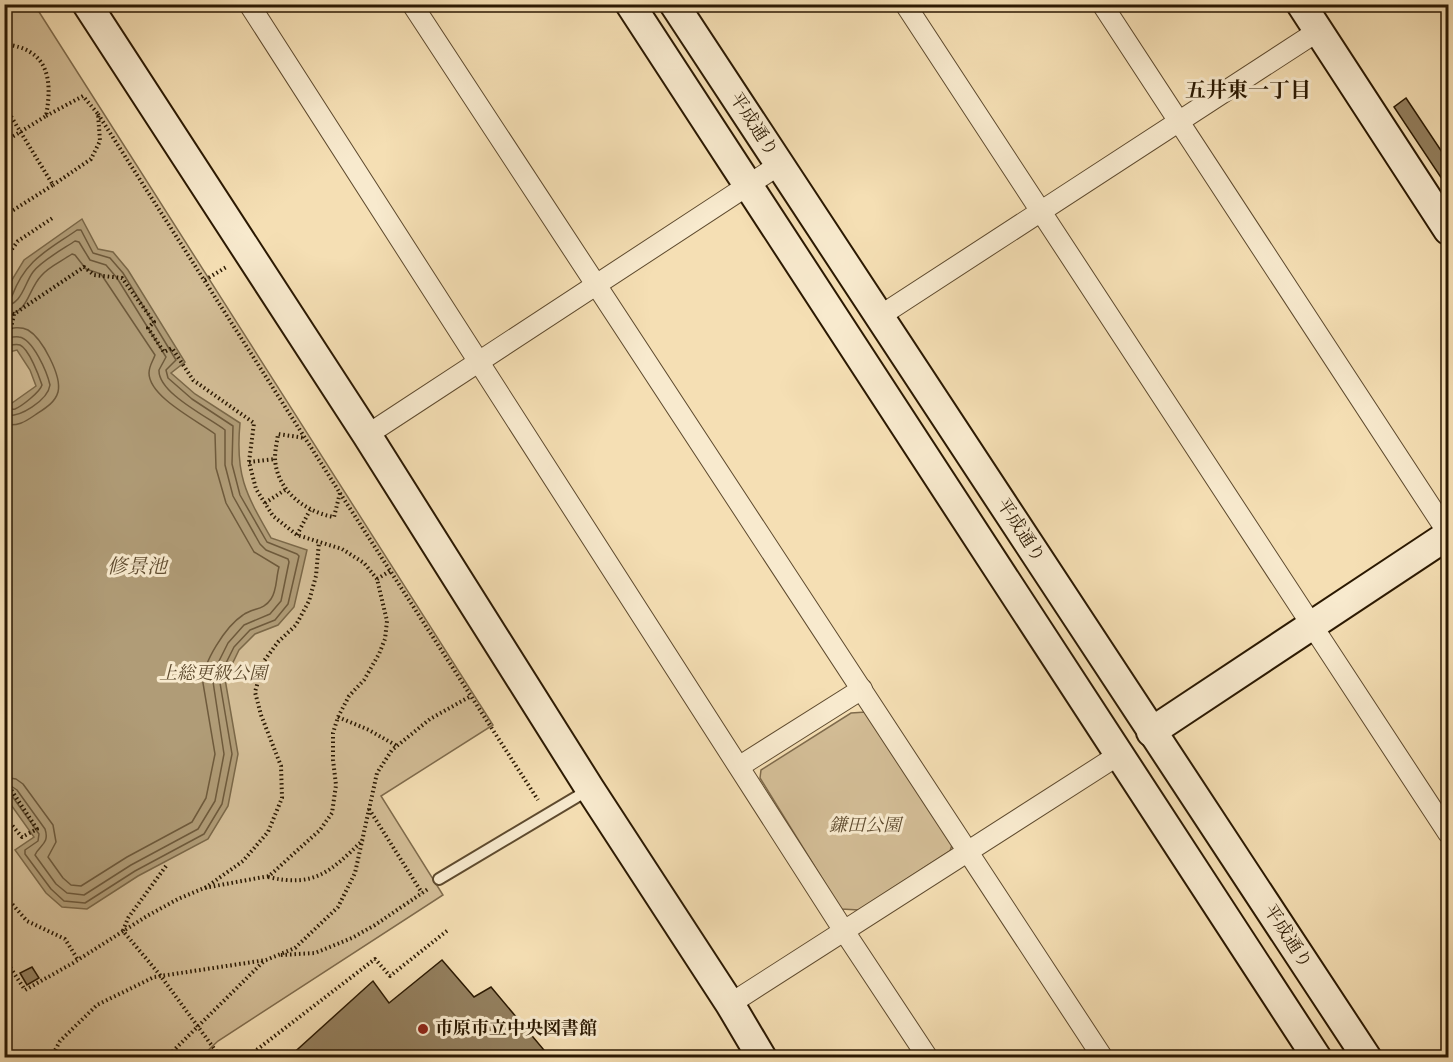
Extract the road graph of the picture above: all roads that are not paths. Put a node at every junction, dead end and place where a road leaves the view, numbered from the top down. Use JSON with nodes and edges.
{"nodes":[{"id":1,"x":87,"y":4,"type":"edge"},
{"id":2,"x":249,"y":4,"type":"edge"},
{"id":3,"x":412,"y":4,"type":"edge"},
{"id":4,"x":630,"y":4,"type":"edge"},
{"id":5,"x":674,"y":4,"type":"edge"},
{"id":6,"x":905,"y":4,"type":"edge"},
{"id":7,"x":1102,"y":4,"type":"edge"},
{"id":8,"x":1300,"y":4,"type":"edge"},
{"id":9,"x":1318,"y":31,"type":"junction"},
{"id":10,"x":1180,"y":122,"type":"junction"},
{"id":11,"x":779,"y":165,"type":"junction"},
{"id":12,"x":749,"y":184,"type":"junction"},
{"id":13,"x":1040,"y":211,"type":"junction"},
{"id":14,"x":1449,"y":230,"type":"edge"},
{"id":15,"x":596,"y":284,"type":"junction"},
{"id":16,"x":880,"y":316,"type":"junction"},
{"id":17,"x":477,"y":362,"type":"junction"},
{"id":18,"x":367,"y":435,"type":"junction"},
{"id":19,"x":1449,"y":534,"type":"edge"},
{"id":20,"x":1312,"y":626,"type":"junction"},
{"id":21,"x":862,"y":689,"type":"junction"},
{"id":22,"x":1151,"y":732,"type":"junction"},
{"id":23,"x":1120,"y":754,"type":"junction"},
{"id":24,"x":740,"y":766,"type":"junction"},
{"id":25,"x":590,"y":789,"type":"junction"},
{"id":26,"x":1449,"y":833,"type":"edge"},
{"id":27,"x":969,"y":851,"type":"junction"},
{"id":28,"x":435,"y":883,"type":"road end"},
{"id":29,"x":844,"y":931,"type":"junction"},
{"id":30,"x":730,"y":1004,"type":"junction"},
{"id":31,"x":762,"y":1058,"type":"edge"},
{"id":32,"x":928,"y":1058,"type":"edge"},
{"id":33,"x":1103,"y":1058,"type":"edge"},
{"id":34,"x":1317,"y":1058,"type":"edge"},
{"id":35,"x":1366,"y":1058,"type":"edge"}],
"edges":[{"from":1,"to":18,"type":"street"},
{"from":2,"to":17,"type":"street"},
{"from":3,"to":15,"type":"street"},
{"from":4,"to":12,"type":"street","name":"平成通り"},
{"from":5,"to":11,"type":"street","name":"平成通り"},
{"from":6,"to":13,"type":"street"},
{"from":7,"to":10,"type":"street"},
{"from":8,"to":9,"type":"street"},
{"from":9,"to":10,"type":"street"},
{"from":9,"to":14,"type":"street"},
{"from":10,"to":13,"type":"street"},
{"from":10,"to":19,"type":"street"},
{"from":11,"to":12,"type":"street"},
{"from":11,"to":16,"type":"street","name":"平成通り"},
{"from":12,"to":15,"type":"street"},
{"from":12,"to":23,"type":"street","name":"平成通り"},
{"from":13,"to":16,"type":"street"},
{"from":13,"to":20,"type":"street"},
{"from":15,"to":17,"type":"street"},
{"from":15,"to":21,"type":"street"},
{"from":16,"to":22,"type":"street","name":"平成通り"},
{"from":17,"to":18,"type":"street"},
{"from":17,"to":24,"type":"street"},
{"from":18,"to":25,"type":"street"},
{"from":19,"to":20,"type":"street"},
{"from":20,"to":22,"type":"street"},
{"from":20,"to":26,"type":"street"},
{"from":21,"to":24,"type":"street"},
{"from":21,"to":27,"type":"street"},
{"from":22,"to":35,"type":"street","name":"平成通り"},
{"from":23,"to":27,"type":"street"},
{"from":23,"to":34,"type":"street","name":"平成通り"},
{"from":24,"to":29,"type":"street"},
{"from":25,"to":28,"type":"lane"},
{"from":25,"to":30,"type":"street"},
{"from":27,"to":29,"type":"street"},
{"from":27,"to":33,"type":"street"},
{"from":29,"to":30,"type":"street"},
{"from":29,"to":32,"type":"street"},
{"from":30,"to":31,"type":"street"}]}
